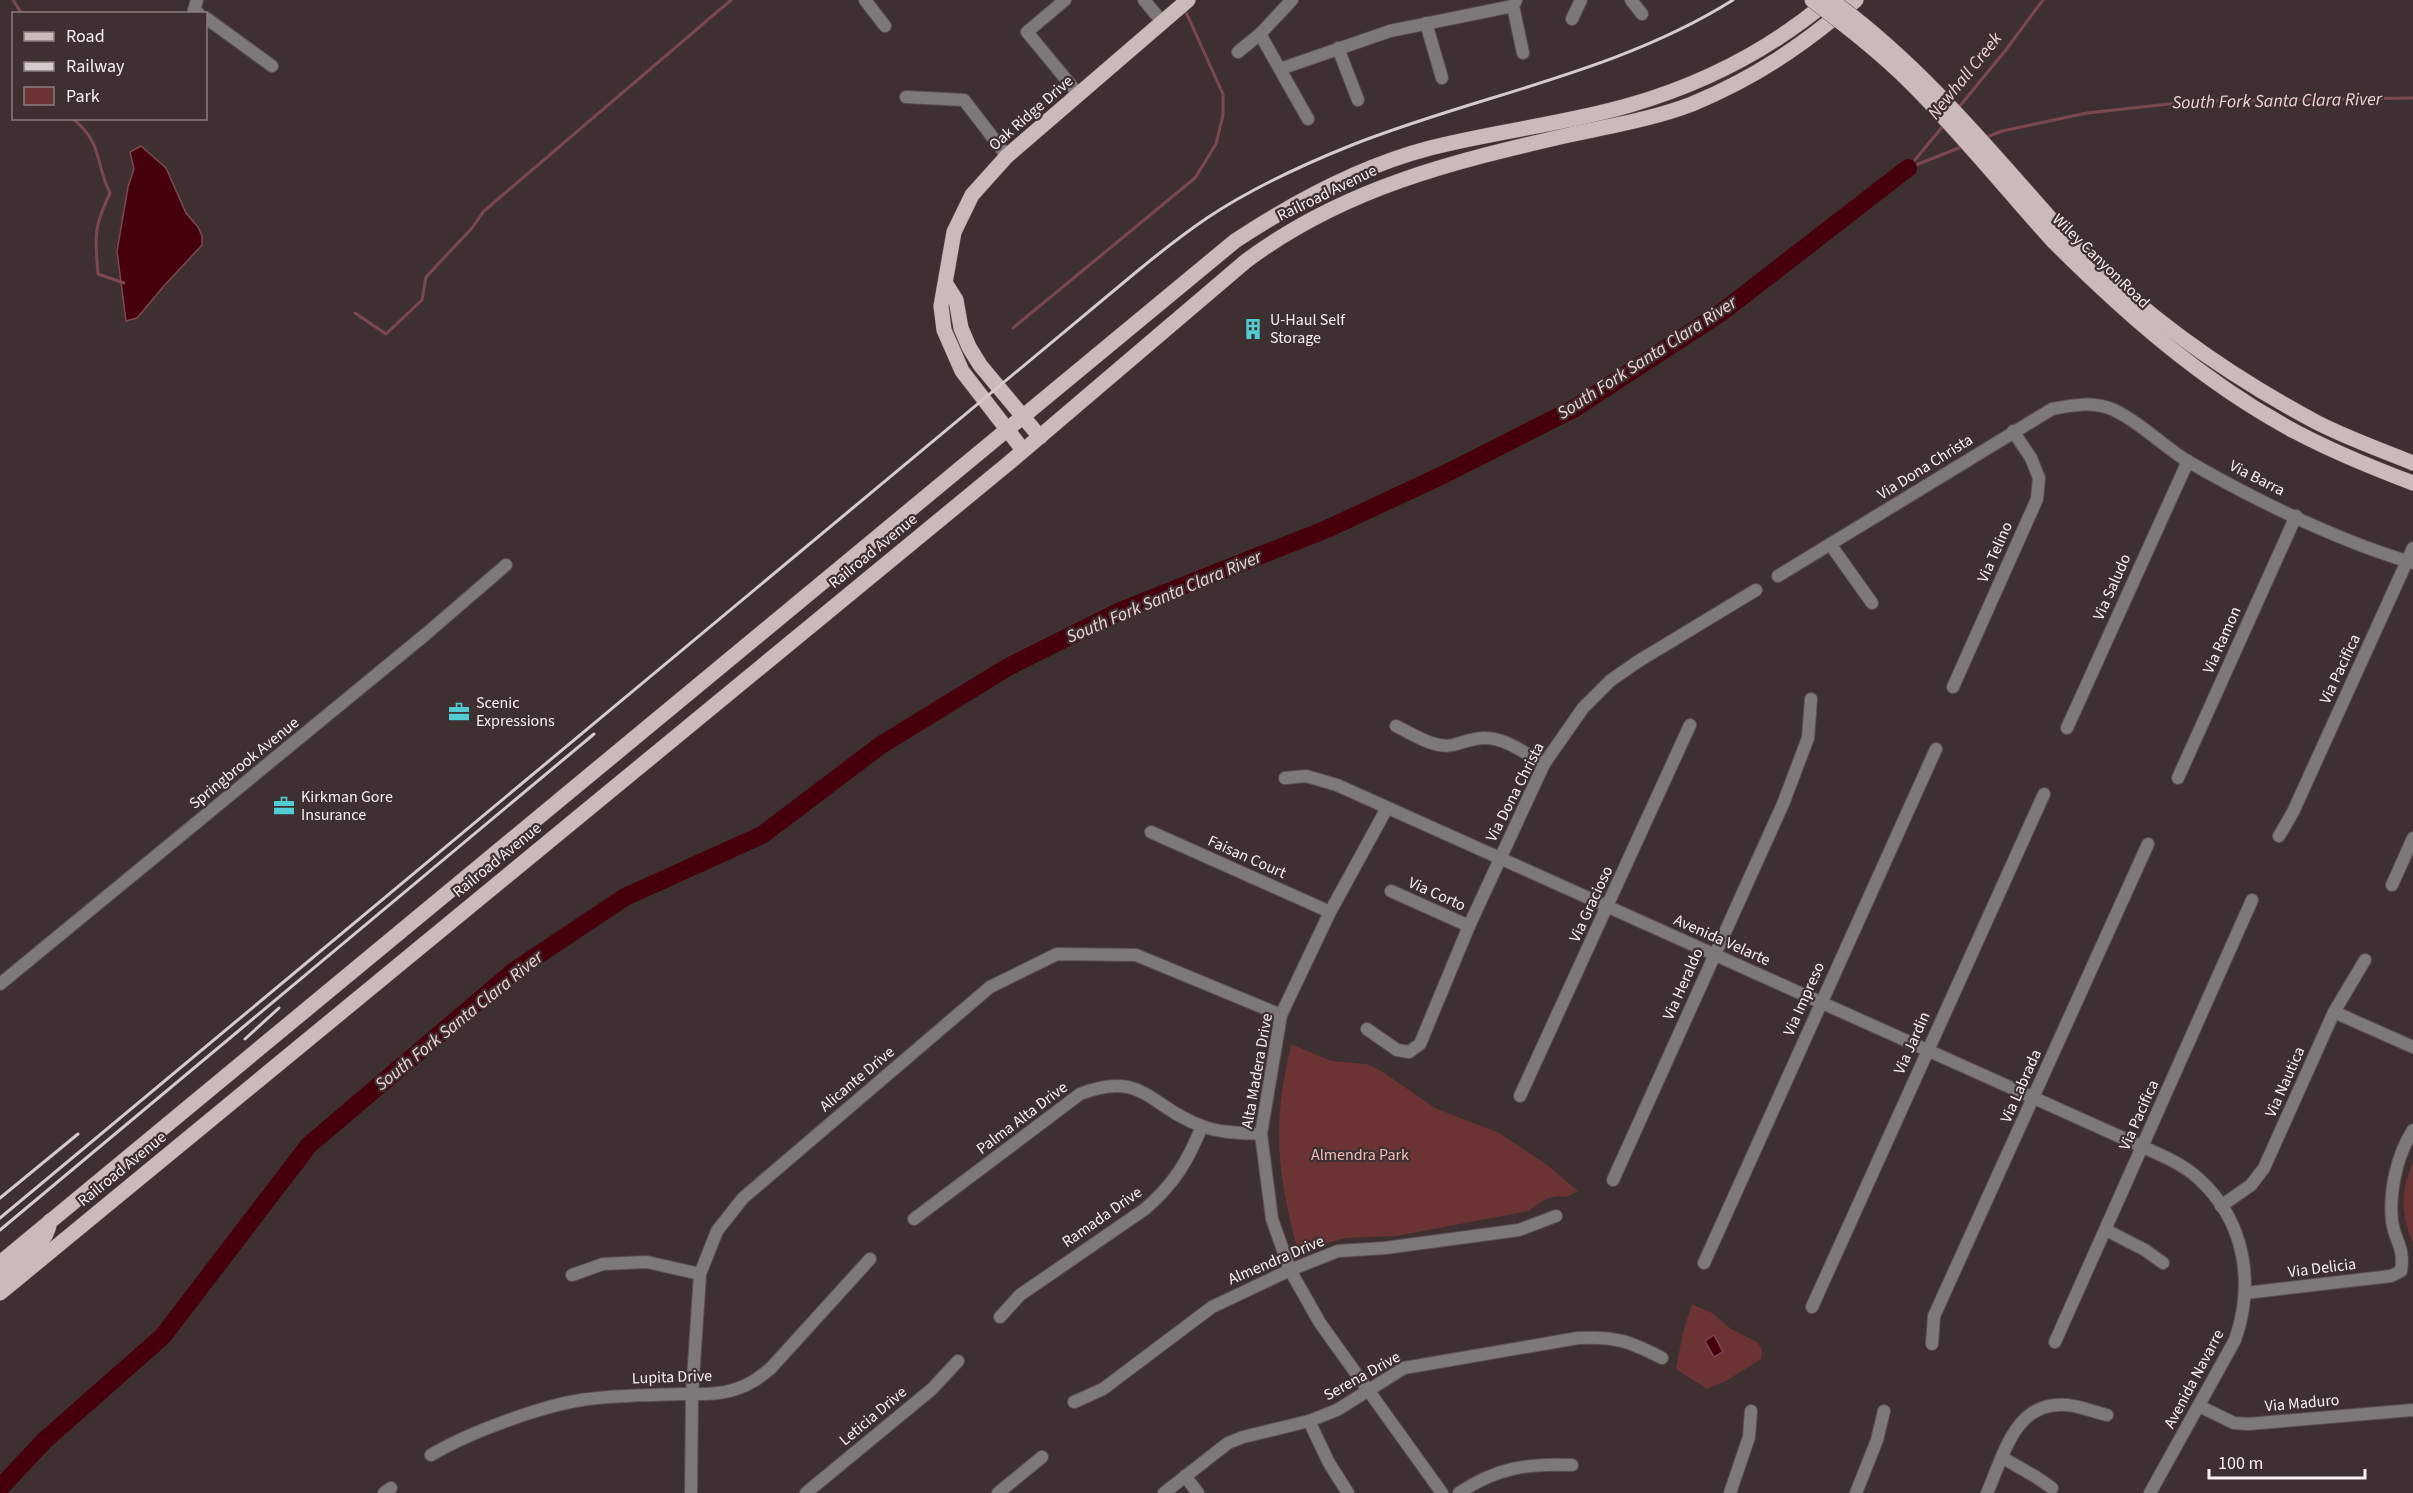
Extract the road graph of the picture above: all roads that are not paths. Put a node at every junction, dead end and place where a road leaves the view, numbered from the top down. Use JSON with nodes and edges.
{"nodes":[{"id":1,"x":866,"y":0,"type":"edge"},
{"id":2,"x":1065,"y":0,"type":"edge"},
{"id":3,"x":1144,"y":0,"type":"edge"},
{"id":4,"x":1188,"y":0,"type":"edge"},
{"id":5,"x":1292,"y":0,"type":"edge"},
{"id":6,"x":1581,"y":0,"type":"edge"},
{"id":7,"x":1630,"y":0,"type":"edge"},
{"id":8,"x":1812,"y":0,"type":"edge"},
{"id":9,"x":1830,"y":0,"type":"edge"},
{"id":10,"x":1856,"y":0,"type":"edge"},
{"id":11,"x":1515,"y":3,"type":"edge"},
{"id":12,"x":1642,"y":14,"type":"dead end"},
{"id":13,"x":207,"y":19,"type":"edge"},
{"id":14,"x":1572,"y":19,"type":"dead end"},
{"id":15,"x":1163,"y":23,"type":"junction"},
{"id":16,"x":1426,"y":23,"type":"junction"},
{"id":17,"x":885,"y":26,"type":"dead end"},
{"id":18,"x":1260,"y":34,"type":"junction"},
{"id":19,"x":1338,"y":48,"type":"junction"},
{"id":20,"x":1238,"y":52,"type":"dead end"},
{"id":21,"x":1523,"y":53,"type":"dead end"},
{"id":22,"x":272,"y":66,"type":"dead end"},
{"id":23,"x":1280,"y":69,"type":"junction"},
{"id":24,"x":1442,"y":78,"type":"dead end"},
{"id":25,"x":1079,"y":95,"type":"junction"},
{"id":26,"x":906,"y":97,"type":"dead end"},
{"id":27,"x":1358,"y":100,"type":"dead end"},
{"id":28,"x":1308,"y":119,"type":"dead end"},
{"id":29,"x":1007,"y":156,"type":"junction"},
{"id":30,"x":2058,"y":238,"type":"junction"},
{"id":31,"x":946,"y":284,"type":"junction"},
{"id":32,"x":2095,"y":404,"type":"joint"},
{"id":33,"x":1022,"y":417,"type":"junction"},
{"id":34,"x":1007,"y":430,"type":"junction"},
{"id":35,"x":2013,"y":432,"type":"junction"},
{"id":36,"x":1040,"y":437,"type":"junction"},
{"id":37,"x":1023,"y":450,"type":"junction"},
{"id":38,"x":2188,"y":461,"type":"junction"},
{"id":39,"x":2413,"y":463,"type":"edge"},
{"id":40,"x":2413,"y":483,"type":"edge"},
{"id":41,"x":2296,"y":516,"type":"junction"},
{"id":42,"x":1830,"y":544,"type":"junction"},
{"id":43,"x":2413,"y":548,"type":"edge"},
{"id":44,"x":2410,"y":562,"type":"edge"},
{"id":45,"x":506,"y":565,"type":"dead end"},
{"id":46,"x":1778,"y":576,"type":"dead end"},
{"id":47,"x":1756,"y":590,"type":"dead end"},
{"id":48,"x":1872,"y":603,"type":"dead end"},
{"id":49,"x":1953,"y":687,"type":"dead end"},
{"id":50,"x":1811,"y":699,"type":"dead end"},
{"id":51,"x":1690,"y":725,"type":"dead end"},
{"id":52,"x":1396,"y":726,"type":"dead end"},
{"id":53,"x":2067,"y":728,"type":"dead end"},
{"id":54,"x":1936,"y":749,"type":"dead end"},
{"id":55,"x":1544,"y":764,"type":"junction"},
{"id":56,"x":1285,"y":778,"type":"dead end"},
{"id":57,"x":2178,"y":778,"type":"dead end"},
{"id":58,"x":2044,"y":794,"type":"dead end"},
{"id":59,"x":1387,"y":808,"type":"junction"},
{"id":60,"x":1151,"y":832,"type":"dead end"},
{"id":61,"x":2279,"y":836,"type":"dead end"},
{"id":62,"x":2413,"y":838,"type":"edge"},
{"id":63,"x":2148,"y":844,"type":"dead end"},
{"id":64,"x":1501,"y":858,"type":"junction"},
{"id":65,"x":2392,"y":885,"type":"dead end"},
{"id":66,"x":1391,"y":891,"type":"dead end"},
{"id":67,"x":2252,"y":900,"type":"dead end"},
{"id":68,"x":1609,"y":906,"type":"junction"},
{"id":69,"x":1330,"y":912,"type":"junction"},
{"id":70,"x":1469,"y":927,"type":"junction"},
{"id":71,"x":1715,"y":954,"type":"junction"},
{"id":72,"x":2365,"y":960,"type":"dead end"},
{"id":73,"x":0,"y":984,"type":"edge"},
{"id":74,"x":1821,"y":1003,"type":"junction"},
{"id":75,"x":2334,"y":1012,"type":"junction"},
{"id":76,"x":1281,"y":1015,"type":"junction"},
{"id":77,"x":1367,"y":1029,"type":"dead end"},
{"id":78,"x":2413,"y":1047,"type":"edge"},
{"id":79,"x":1927,"y":1051,"type":"junction"},
{"id":80,"x":1520,"y":1096,"type":"dead end"},
{"id":81,"x":2034,"y":1099,"type":"junction"},
{"id":82,"x":1202,"y":1126,"type":"junction"},
{"id":83,"x":2413,"y":1130,"type":"edge"},
{"id":84,"x":1261,"y":1134,"type":"junction"},
{"id":85,"x":2143,"y":1147,"type":"junction"},
{"id":86,"x":1613,"y":1180,"type":"dead end"},
{"id":87,"x":2222,"y":1206,"type":"junction"},
{"id":88,"x":1556,"y":1216,"type":"dead end"},
{"id":89,"x":914,"y":1219,"type":"dead end"},
{"id":90,"x":50,"y":1221,"type":"junction"},
{"id":91,"x":2106,"y":1230,"type":"junction"},
{"id":92,"x":870,"y":1259,"type":"dead end"},
{"id":93,"x":0,"y":1263,"type":"edge"},
{"id":94,"x":1704,"y":1263,"type":"dead end"},
{"id":95,"x":2163,"y":1263,"type":"dead end"},
{"id":96,"x":1290,"y":1270,"type":"junction"},
{"id":97,"x":700,"y":1274,"type":"junction"},
{"id":98,"x":572,"y":1275,"type":"dead end"},
{"id":99,"x":0,"y":1277,"type":"edge"},
{"id":100,"x":0,"y":1293,"type":"edge"},
{"id":101,"x":2246,"y":1293,"type":"junction"},
{"id":102,"x":1812,"y":1307,"type":"dead end"},
{"id":103,"x":1000,"y":1317,"type":"dead end"},
{"id":104,"x":2055,"y":1342,"type":"dead end"},
{"id":105,"x":1932,"y":1344,"type":"dead end"},
{"id":106,"x":1662,"y":1358,"type":"dead end"},
{"id":107,"x":958,"y":1361,"type":"dead end"},
{"id":108,"x":1368,"y":1392,"type":"junction"},
{"id":109,"x":692,"y":1394,"type":"junction"},
{"id":110,"x":1074,"y":1402,"type":"dead end"},
{"id":111,"x":2199,"y":1406,"type":"junction"},
{"id":112,"x":2413,"y":1410,"type":"edge"},
{"id":113,"x":1751,"y":1411,"type":"dead end"},
{"id":114,"x":1884,"y":1411,"type":"dead end"},
{"id":115,"x":2107,"y":1415,"type":"dead end"},
{"id":116,"x":1309,"y":1421,"type":"junction"},
{"id":117,"x":431,"y":1455,"type":"dead end"},
{"id":118,"x":1042,"y":1457,"type":"dead end"},
{"id":119,"x":2003,"y":1458,"type":"junction"},
{"id":120,"x":1572,"y":1465,"type":"dead end"},
{"id":121,"x":1185,"y":1476,"type":"junction"},
{"id":122,"x":2052,"y":1488,"type":"dead end"},
{"id":123,"x":691,"y":1493,"type":"edge"},
{"id":124,"x":806,"y":1493,"type":"edge"},
{"id":125,"x":998,"y":1493,"type":"edge"},
{"id":126,"x":1164,"y":1493,"type":"edge"},
{"id":127,"x":1198,"y":1493,"type":"edge"},
{"id":128,"x":1348,"y":1493,"type":"edge"},
{"id":129,"x":1442,"y":1493,"type":"edge"},
{"id":130,"x":1459,"y":1493,"type":"edge"},
{"id":131,"x":1730,"y":1493,"type":"edge"},
{"id":132,"x":1856,"y":1493,"type":"edge"},
{"id":133,"x":1987,"y":1493,"type":"edge"},
{"id":134,"x":2150,"y":1493,"type":"edge"}],
"edges":[{"from":1,"to":17,"type":"street"},
{"from":2,"to":25,"type":"street"},
{"from":3,"to":15,"type":"street"},
{"from":4,"to":15,"type":"main road","name":"Oak Ridge Drive"},
{"from":5,"to":18,"type":"street"},
{"from":6,"to":14,"type":"street"},
{"from":7,"to":12,"type":"street"},
{"from":8,"to":30,"type":"main road","name":"Wiley Canyon Road","bridge":true},
{"from":9,"to":30,"type":"main road","name":"Wiley Canyon Road","bridge":true},
{"from":9,"to":33,"type":"main road","name":"Railroad Avenue"},
{"from":10,"to":36,"type":"main road","name":"Railroad Avenue"},
{"from":11,"to":16,"type":"street"},
{"from":11,"to":21,"type":"street"},
{"from":13,"to":22,"type":"street"},
{"from":15,"to":25,"type":"main road","name":"Oak Ridge Drive"},
{"from":16,"to":19,"type":"street"},
{"from":16,"to":24,"type":"street"},
{"from":18,"to":20,"type":"street"},
{"from":18,"to":23,"type":"street"},
{"from":19,"to":23,"type":"street"},
{"from":19,"to":27,"type":"street"},
{"from":23,"to":28,"type":"street"},
{"from":25,"to":29,"type":"main road","name":"Oak Ridge Drive"},
{"from":26,"to":29,"type":"street"},
{"from":29,"to":31,"type":"main road","name":"Oak Ridge Drive"},
{"from":30,"to":39,"type":"main road","name":"Wiley Canyon Road"},
{"from":30,"to":40,"type":"main road","name":"Wiley Canyon Road"},
{"from":31,"to":33,"type":"main road","name":"Oak Ridge Drive"},
{"from":31,"to":34,"type":"main road","name":"Oak Ridge Drive"},
{"from":32,"to":35,"type":"street","name":"Via Dona Christa"},
{"from":32,"to":38,"type":"street","name":"Via Barra"},
{"from":33,"to":34,"type":"main road","name":"Railroad Avenue"},
{"from":33,"to":36,"type":"main road","name":"Oak Ridge Drive"},
{"from":34,"to":37,"type":"main road","name":"Oak Ridge Drive"},
{"from":34,"to":90,"type":"main road","name":"Railroad Avenue"},
{"from":35,"to":42,"type":"street","name":"Via Dona Christa"},
{"from":35,"to":49,"type":"street","name":"Via Telino"},
{"from":36,"to":37,"type":"main road","name":"Railroad Avenue"},
{"from":37,"to":100,"type":"main road","name":"Railroad Avenue"},
{"from":38,"to":41,"type":"street","name":"Via Barra"},
{"from":38,"to":53,"type":"street","name":"Via Saludo"},
{"from":41,"to":44,"type":"street","name":"Via Barra"},
{"from":41,"to":57,"type":"street","name":"Via Ramon"},
{"from":42,"to":46,"type":"street","name":"Via Dona Christa"},
{"from":42,"to":48,"type":"street"},
{"from":43,"to":44,"type":"street","name":"Via Pacifica"},
{"from":44,"to":61,"type":"street","name":"Via Pacifica"},
{"from":45,"to":73,"type":"street","name":"Springbrook Avenue"},
{"from":47,"to":55,"type":"street","name":"Via Dona Christa"},
{"from":50,"to":71,"type":"street","name":"Via Heraldo"},
{"from":51,"to":68,"type":"street","name":"Via Gracioso"},
{"from":52,"to":55,"type":"street"},
{"from":54,"to":74,"type":"street","name":"Via Impreso"},
{"from":55,"to":64,"type":"street","name":"Via Dona Christa"},
{"from":56,"to":59,"type":"street","name":"Avenida Velarte"},
{"from":58,"to":79,"type":"street","name":"Via Jardin"},
{"from":59,"to":64,"type":"street","name":"Avenida Velarte"},
{"from":59,"to":69,"type":"street","name":"Alta Madera Drive"},
{"from":60,"to":69,"type":"street","name":"Faisan Court"},
{"from":62,"to":65,"type":"street"},
{"from":63,"to":81,"type":"street","name":"Via Labrada"},
{"from":64,"to":68,"type":"street","name":"Avenida Velarte"},
{"from":64,"to":70,"type":"street","name":"Via Dona Christa"},
{"from":66,"to":70,"type":"street","name":"Via Corto"},
{"from":67,"to":85,"type":"street","name":"Via Pacifica"},
{"from":68,"to":71,"type":"street","name":"Avenida Velarte"},
{"from":68,"to":80,"type":"street","name":"Via Gracioso"},
{"from":69,"to":76,"type":"street","name":"Alta Madera Drive"},
{"from":70,"to":77,"type":"street","name":"Via Dona Christa"},
{"from":71,"to":74,"type":"street","name":"Avenida Velarte"},
{"from":71,"to":86,"type":"street","name":"Via Heraldo"},
{"from":72,"to":75,"type":"street","name":"Via Nautica"},
{"from":74,"to":79,"type":"street","name":"Avenida Velarte"},
{"from":74,"to":94,"type":"street","name":"Via Impreso"},
{"from":75,"to":78,"type":"street"},
{"from":75,"to":87,"type":"street","name":"Via Nautica"},
{"from":76,"to":84,"type":"street","name":"Alta Madera Drive"},
{"from":76,"to":97,"type":"street","name":"Alicante Drive"},
{"from":79,"to":81,"type":"street","name":"Avenida Velarte"},
{"from":79,"to":102,"type":"street","name":"Via Jardin"},
{"from":81,"to":85,"type":"street","name":"Avenida Velarte"},
{"from":81,"to":105,"type":"street","name":"Via Labrada"},
{"from":82,"to":84,"type":"street","name":"Palma Alta Drive"},
{"from":82,"to":89,"type":"street","name":"Palma Alta Drive"},
{"from":82,"to":103,"type":"street","name":"Ramada Drive"},
{"from":83,"to":101,"type":"street","name":"Via Delicia"},
{"from":84,"to":96,"type":"street","name":"Alta Madera Drive"},
{"from":85,"to":87,"type":"street","name":"Avenida Velarte"},
{"from":85,"to":91,"type":"street","name":"Via Pacifica"},
{"from":87,"to":101,"type":"street","name":"Avenida Navarre"},
{"from":88,"to":96,"type":"street","name":"Almendra Drive"},
{"from":90,"to":93,"type":"main road","name":"Railroad Avenue"},
{"from":90,"to":99,"type":"main road"},
{"from":91,"to":95,"type":"street"},
{"from":91,"to":104,"type":"street","name":"Via Pacifica"},
{"from":92,"to":109,"type":"street","name":"Lupita Drive"},
{"from":96,"to":108,"type":"street","name":"Alta Madera Drive"},
{"from":96,"to":110,"type":"street","name":"Almendra Drive"},
{"from":97,"to":98,"type":"street"},
{"from":97,"to":109,"type":"street","name":"Alicante Drive"},
{"from":101,"to":111,"type":"street","name":"Avenida Navarre"},
{"from":106,"to":108,"type":"street","name":"Serena Drive"},
{"from":107,"to":124,"type":"street","name":"Leticia Drive"},
{"from":108,"to":116,"type":"street","name":"Serena Drive"},
{"from":108,"to":129,"type":"street","name":"Alta Madera Drive"},
{"from":109,"to":117,"type":"street","name":"Lupita Drive"},
{"from":109,"to":123,"type":"street","name":"Alicante Drive"},
{"from":111,"to":112,"type":"street","name":"Via Maduro"},
{"from":111,"to":134,"type":"street","name":"Avenida Navarre"},
{"from":113,"to":131,"type":"street"},
{"from":114,"to":132,"type":"street"},
{"from":115,"to":119,"type":"street"},
{"from":116,"to":121,"type":"street","name":"Serena Drive"},
{"from":116,"to":128,"type":"street"},
{"from":118,"to":125,"type":"street"},
{"from":119,"to":122,"type":"street"},
{"from":119,"to":133,"type":"street"},
{"from":120,"to":130,"type":"street"},
{"from":121,"to":126,"type":"street","name":"Serena Drive"},
{"from":121,"to":127,"type":"street"}]}
